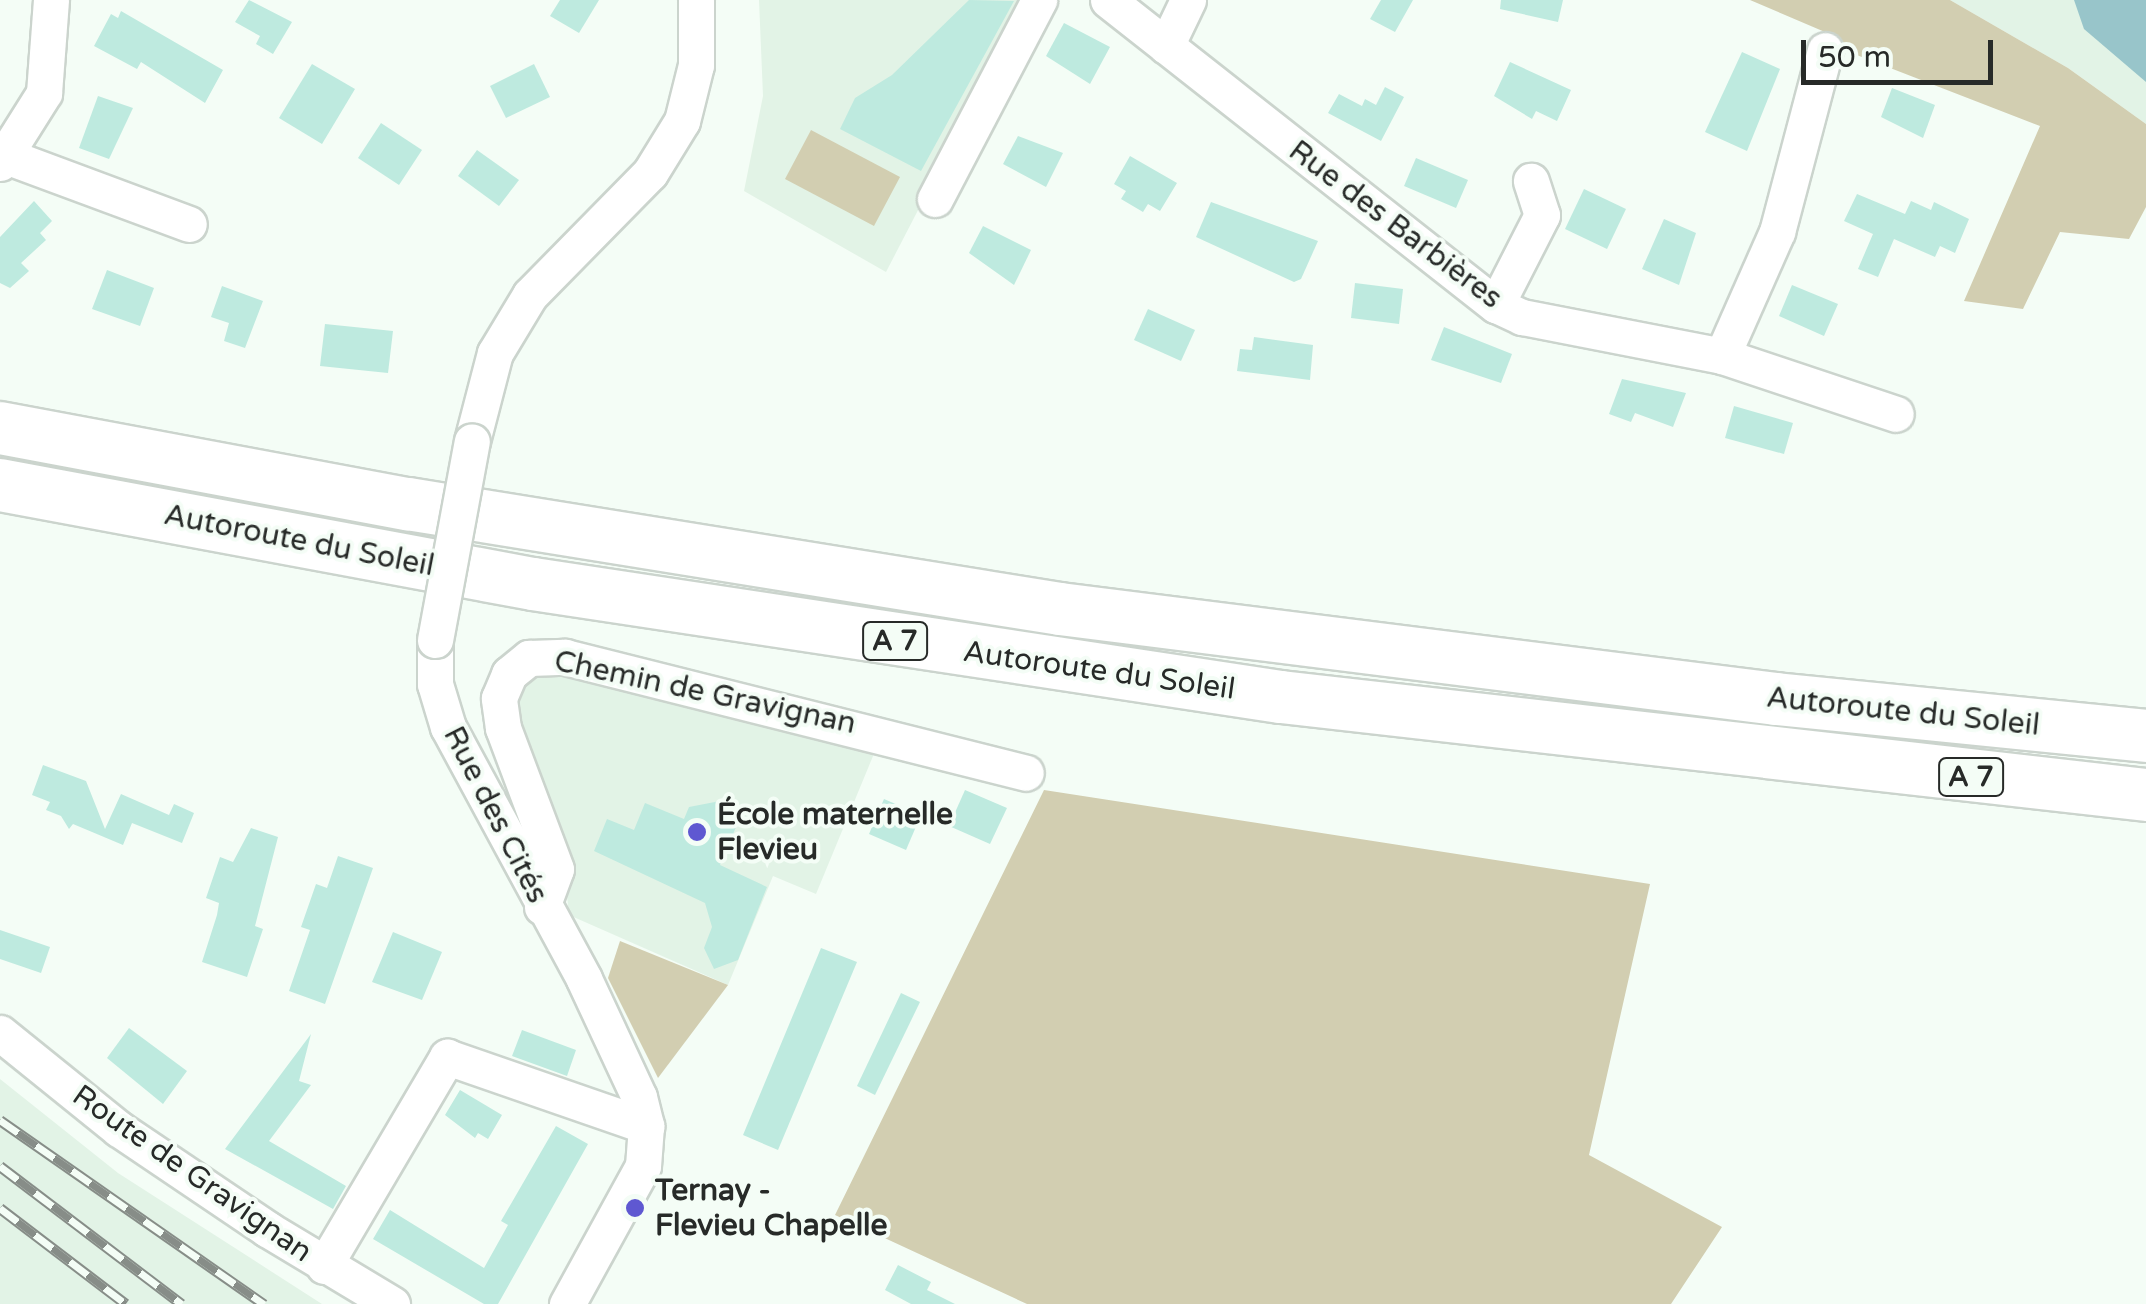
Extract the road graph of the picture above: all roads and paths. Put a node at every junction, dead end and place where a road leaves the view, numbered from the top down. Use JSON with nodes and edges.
{"nodes":[{"id":1,"x":51,"y":0,"type":"edge"},
{"id":2,"x":696,"y":0,"type":"edge"},
{"id":3,"x":1039,"y":0,"type":"edge"},
{"id":4,"x":1108,"y":0,"type":"edge"},
{"id":5,"x":1188,"y":0,"type":"edge"},
{"id":6,"x":1166,"y":46,"type":"junction"},
{"id":7,"x":1825,"y":50,"type":"dead end"},
{"id":8,"x":3,"y":160,"type":"edge"},
{"id":9,"x":1531,"y":181,"type":"dead end"},
{"id":10,"x":935,"y":199,"type":"dead end"},
{"id":11,"x":189,"y":224,"type":"dead end"},
{"id":12,"x":1496,"y":305,"type":"junction"},
{"id":13,"x":1722,"y":356,"type":"junction"},
{"id":14,"x":1896,"y":414,"type":"dead end"},
{"id":15,"x":0,"y":428,"type":"edge"},
{"id":16,"x":0,"y":485,"type":"edge"},
{"id":17,"x":2146,"y":720,"type":"edge"},
{"id":18,"x":2001,"y":722,"type":"junction"},
{"id":19,"x":2146,"y":736,"type":"edge"},
{"id":20,"x":1026,"y":773,"type":"dead end"},
{"id":21,"x":2146,"y":794,"type":"edge"},
{"id":22,"x":542,"y":907,"type":"junction"},
{"id":23,"x":0,"y":1033,"type":"edge"},
{"id":24,"x":646,"y":1126,"type":"junction"},
{"id":25,"x":324,"y":1266,"type":"junction"},
{"id":26,"x":392,"y":1304,"type":"edge"},
{"id":27,"x":567,"y":1304,"type":"edge"}],
"edges":[{"from":1,"to":8,"type":"street"},
{"from":2,"to":22,"type":"street","name":"Rue des Cités","bridge":true},
{"from":3,"to":10,"type":"street"},
{"from":4,"to":6,"type":"street","name":"Rue des Barbières"},
{"from":5,"to":6,"type":"street"},
{"from":6,"to":12,"type":"street","name":"Rue des Barbières"},
{"from":7,"to":13,"type":"street"},
{"from":8,"to":11,"type":"street"},
{"from":9,"to":12,"type":"street"},
{"from":12,"to":13,"type":"street","name":"Rue des Barbières"},
{"from":13,"to":14,"type":"street","name":"Rue des Barbières"},
{"from":15,"to":18,"type":"highway","name":"Autoroute du Soleil","number":"A 7"},
{"from":16,"to":21,"type":"highway","name":"Autoroute du Soleil","number":"A 7"},
{"from":17,"to":18,"type":"highway"},
{"from":18,"to":19,"type":"highway","name":"Autoroute du Soleil","number":"A 7"},
{"from":20,"to":22,"type":"street","name":"Chemin de Gravignan"},
{"from":22,"to":24,"type":"street","name":"Rue des Cités"},
{"from":23,"to":25,"type":"street","name":"Route de Gravignan"},
{"from":24,"to":25,"type":"street"},
{"from":24,"to":27,"type":"street","name":"Rue des Cités"},
{"from":25,"to":26,"type":"street","name":"Route de Gravignan"}]}
